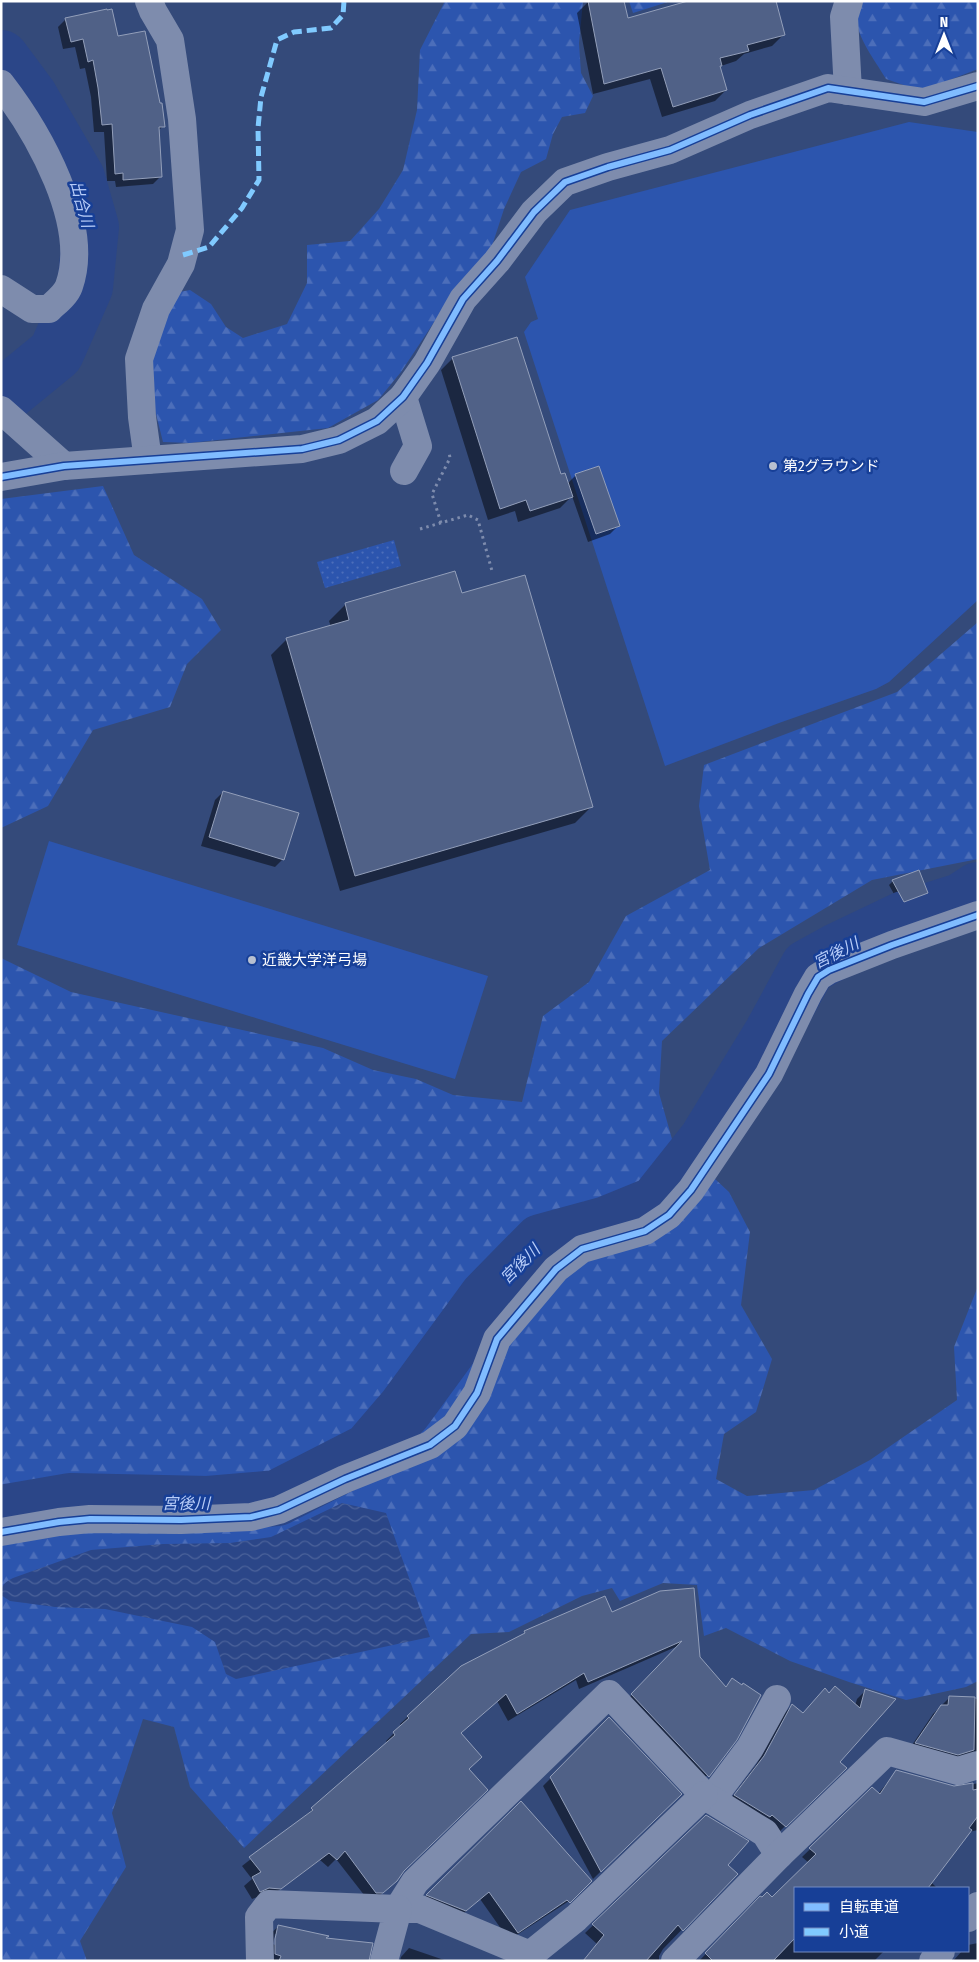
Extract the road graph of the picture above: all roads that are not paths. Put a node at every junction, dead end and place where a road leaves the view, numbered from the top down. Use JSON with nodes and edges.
{"nodes":[{"id":1,"x":150,"y":1,"type":"edge"},
{"id":2,"x":849,"y":1,"type":"edge"},
{"id":3,"x":1,"y":84,"type":"edge"},
{"id":4,"x":978,"y":86,"type":"edge"},
{"id":5,"x":848,"y":91,"type":"junction"},
{"id":6,"x":1,"y":289,"type":"edge"},
{"id":7,"x":403,"y":398,"type":"junction"},
{"id":8,"x":1,"y":410,"type":"edge"},
{"id":9,"x":148,"y":460,"type":"junction"},
{"id":10,"x":64,"y":466,"type":"junction"},
{"id":11,"x":404,"y":471,"type":"dead end"},
{"id":12,"x":1,"y":477,"type":"edge"},
{"id":13,"x":978,"y":915,"type":"edge"},
{"id":14,"x":1,"y":1532,"type":"edge"},
{"id":15,"x":777,"y":1699,"type":"dead end"},
{"id":16,"x":978,"y":1765,"type":"edge"},
{"id":17,"x":708,"y":1797,"type":"junction"},
{"id":18,"x":779,"y":1855,"type":"junction"},
{"id":19,"x":978,"y":1906,"type":"edge"},
{"id":20,"x":398,"y":1909,"type":"junction"},
{"id":21,"x":969,"y":1917,"type":"edge"},
{"id":22,"x":260,"y":1961,"type":"edge"},
{"id":23,"x":384,"y":1961,"type":"edge"},
{"id":24,"x":675,"y":1961,"type":"edge"}],
"edges":[{"from":1,"to":9,"type":"street"},
{"from":2,"to":5,"type":"street"},
{"from":3,"to":6,"type":"street"},
{"from":4,"to":5,"type":"street"},
{"from":5,"to":7,"type":"street"},
{"from":7,"to":9,"type":"street"},
{"from":7,"to":11,"type":"street"},
{"from":8,"to":10,"type":"street"},
{"from":9,"to":10,"type":"street"},
{"from":10,"to":12,"type":"street"},
{"from":13,"to":14,"type":"street"},
{"from":15,"to":17,"type":"street"},
{"from":16,"to":18,"type":"street"},
{"from":17,"to":18,"type":"street"},
{"from":17,"to":20,"type":"street"},
{"from":17,"to":20,"type":"street"},
{"from":18,"to":24,"type":"street"},
{"from":19,"to":21,"type":"street"},
{"from":20,"to":22,"type":"street"},
{"from":20,"to":23,"type":"street"}]}
